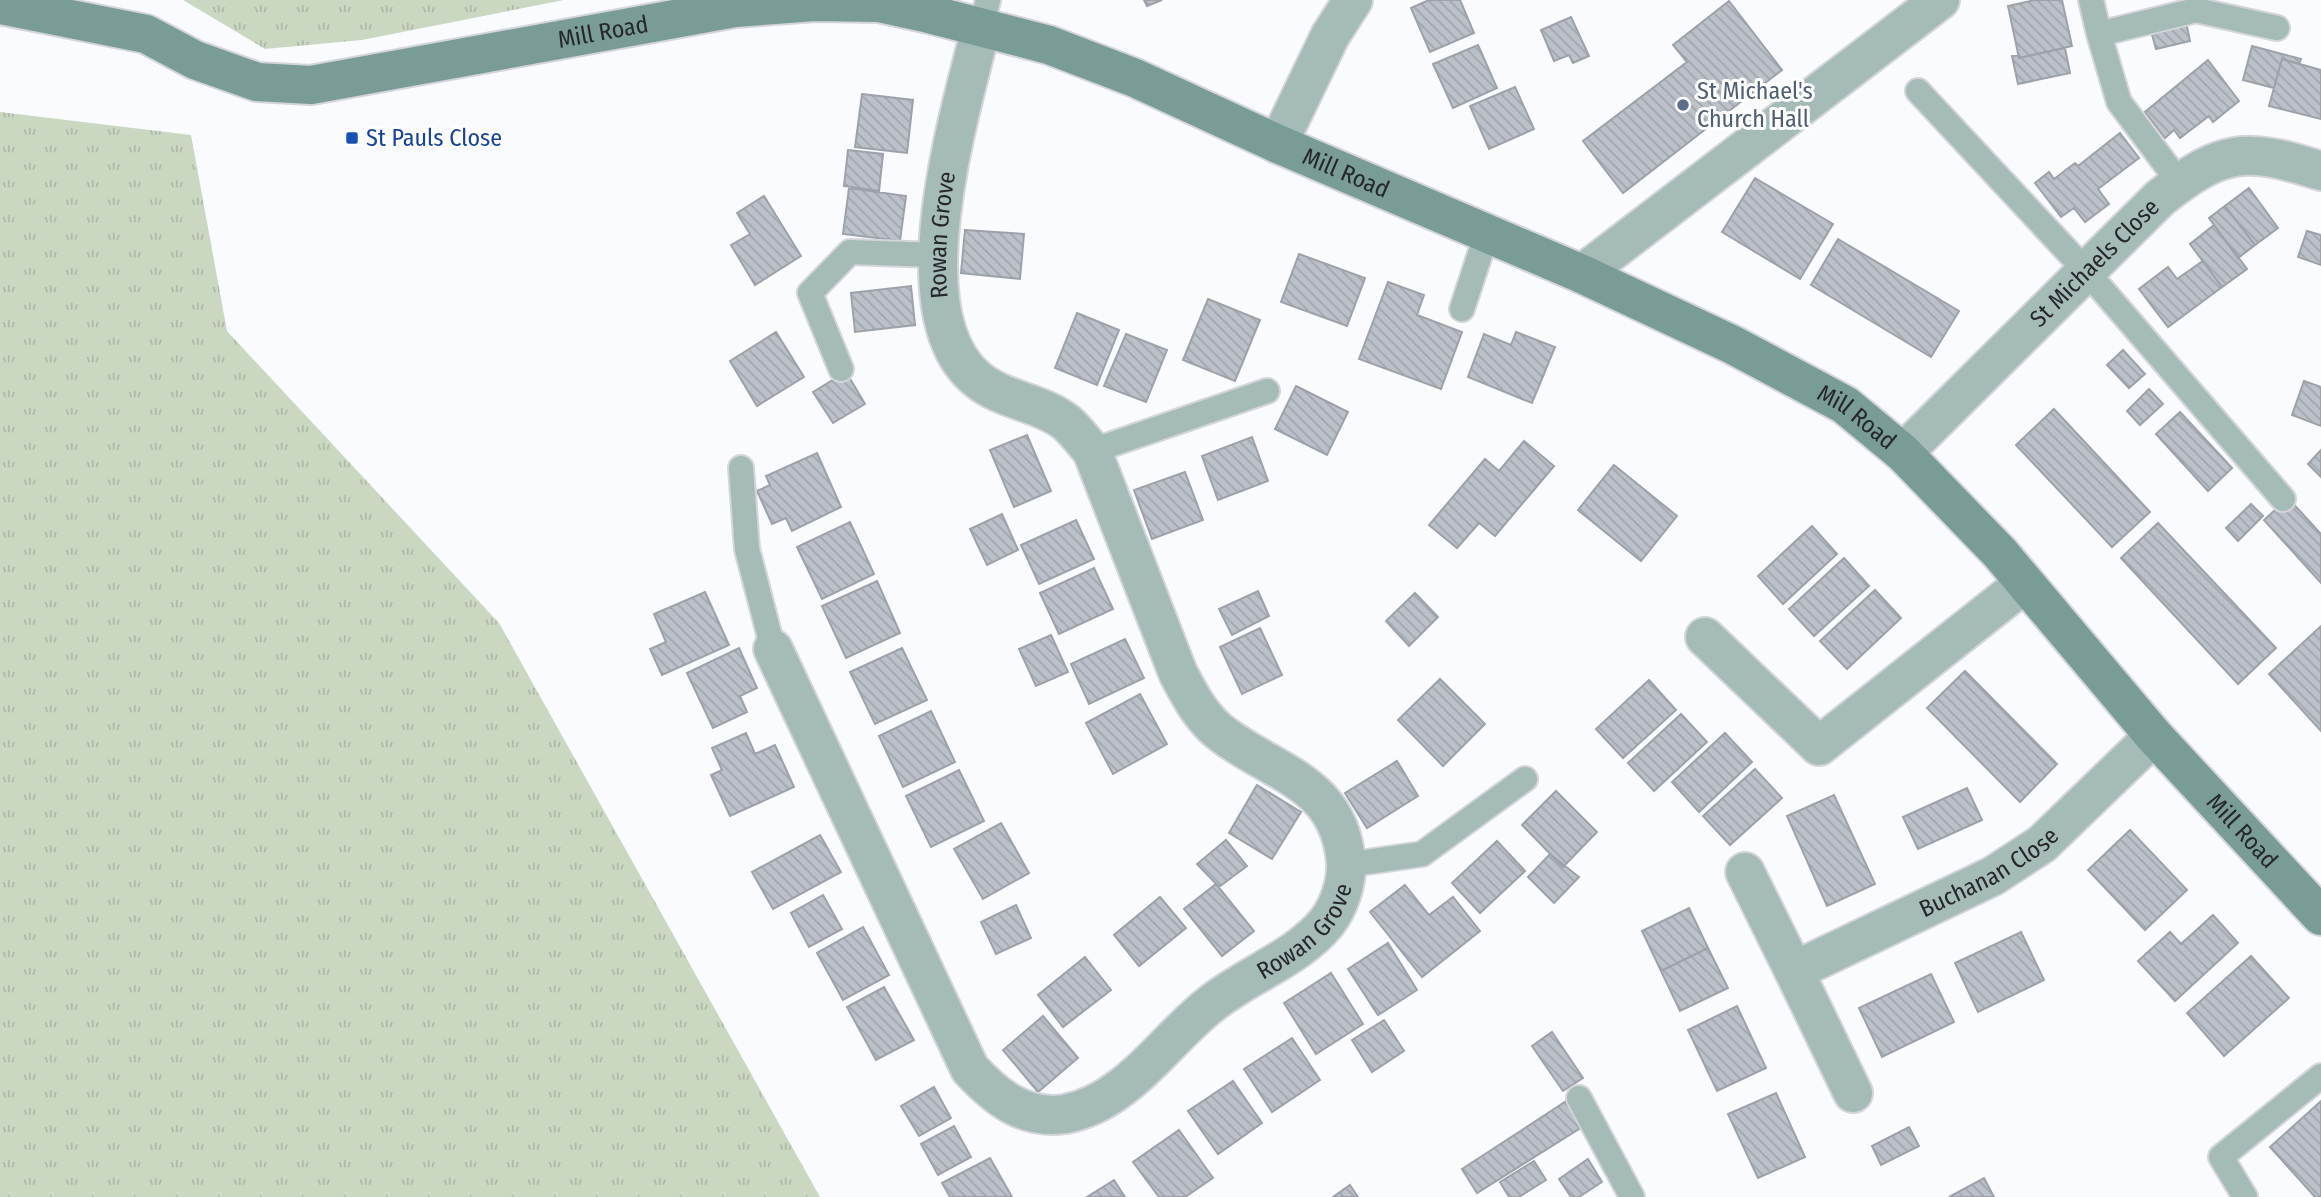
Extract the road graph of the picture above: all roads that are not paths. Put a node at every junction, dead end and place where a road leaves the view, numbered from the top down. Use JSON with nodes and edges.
{"nodes":[{"id":1,"x":125,"y":0,"type":"edge"},
{"id":2,"x":1353,"y":0,"type":"edge"},
{"id":3,"x":1940,"y":0,"type":"edge"},
{"id":4,"x":2091,"y":0,"type":"edge"},
{"id":5,"x":734,"y":4,"type":"edge"},
{"id":6,"x":0,"y":5,"type":"edge"},
{"id":7,"x":985,"y":14,"type":"edge"},
{"id":8,"x":2277,"y":28,"type":"dead end"},
{"id":9,"x":146,"y":34,"type":"junction"},
{"id":10,"x":2099,"y":34,"type":"junction"},
{"id":11,"x":1918,"y":91,"type":"dead end"},
{"id":12,"x":1279,"y":144,"type":"junction"},
{"id":13,"x":2321,"y":170,"type":"edge"},
{"id":14,"x":2179,"y":182,"type":"junction"},
{"id":15,"x":1487,"y":233,"type":"junction"},
{"id":16,"x":937,"y":255,"type":"junction"},
{"id":17,"x":2086,"y":271,"type":"junction"},
{"id":18,"x":1582,"y":274,"type":"junction"},
{"id":19,"x":1462,"y":309,"type":"dead end"},
{"id":20,"x":841,"y":369,"type":"dead end"},
{"id":21,"x":1267,"y":391,"type":"dead end"},
{"id":22,"x":1092,"y":451,"type":"junction"},
{"id":23,"x":1903,"y":453,"type":"junction"},
{"id":24,"x":741,"y":468,"type":"dead end"},
{"id":25,"x":2283,"y":499,"type":"dead end"},
{"id":26,"x":2025,"y":583,"type":"junction"},
{"id":27,"x":1705,"y":638,"type":"dead end"},
{"id":28,"x":773,"y":649,"type":"joint"},
{"id":29,"x":2154,"y":736,"type":"junction"},
{"id":30,"x":1525,"y":779,"type":"dead end"},
{"id":31,"x":1346,"y":864,"type":"junction"},
{"id":32,"x":1745,"y":872,"type":"dead end"},
{"id":33,"x":2321,"y":916,"type":"edge"},
{"id":34,"x":1794,"y":971,"type":"junction"},
{"id":35,"x":2321,"y":1076,"type":"edge"},
{"id":36,"x":1853,"y":1093,"type":"dead end"},
{"id":37,"x":1580,"y":1098,"type":"dead end"},
{"id":38,"x":1632,"y":1197,"type":"edge"},
{"id":39,"x":2245,"y":1197,"type":"edge"}],
"edges":[{"from":1,"to":9,"type":"street"},
{"from":2,"to":12,"type":"street"},
{"from":3,"to":18,"type":"street"},
{"from":4,"to":10,"type":"lane"},
{"from":5,"to":7,"type":"street","name":"Mill Road"},
{"from":5,"to":9,"type":"street","name":"Mill Road"},
{"from":6,"to":9,"type":"street","name":"Mill Road"},
{"from":7,"to":12,"type":"street","name":"Mill Road"},
{"from":7,"to":16,"type":"street","name":"Rowan Grove"},
{"from":8,"to":10,"type":"lane"},
{"from":10,"to":14,"type":"lane"},
{"from":11,"to":17,"type":"lane"},
{"from":12,"to":15,"type":"street","name":"Mill Road"},
{"from":13,"to":14,"type":"street","name":"St Michaels Close"},
{"from":14,"to":17,"type":"street","name":"St Michaels Close"},
{"from":15,"to":18,"type":"street","name":"Mill Road"},
{"from":15,"to":19,"type":"lane"},
{"from":16,"to":20,"type":"lane"},
{"from":16,"to":22,"type":"street","name":"Rowan Grove"},
{"from":17,"to":23,"type":"street","name":"St Michaels Close"},
{"from":17,"to":25,"type":"lane"},
{"from":18,"to":23,"type":"street","name":"Mill Road"},
{"from":21,"to":22,"type":"lane"},
{"from":22,"to":31,"type":"street","name":"Rowan Grove"},
{"from":23,"to":26,"type":"street","name":"Mill Road"},
{"from":24,"to":28,"type":"lane"},
{"from":26,"to":27,"type":"street"},
{"from":26,"to":29,"type":"street","name":"Mill Road"},
{"from":28,"to":31,"type":"street","name":"Rowan Grove"},
{"from":29,"to":33,"type":"street","name":"Mill Road"},
{"from":29,"to":34,"type":"street","name":"Buchanan Close"},
{"from":30,"to":31,"type":"lane"},
{"from":32,"to":34,"type":"street"},
{"from":34,"to":36,"type":"street"},
{"from":35,"to":39,"type":"lane"},
{"from":37,"to":38,"type":"lane"}]}
